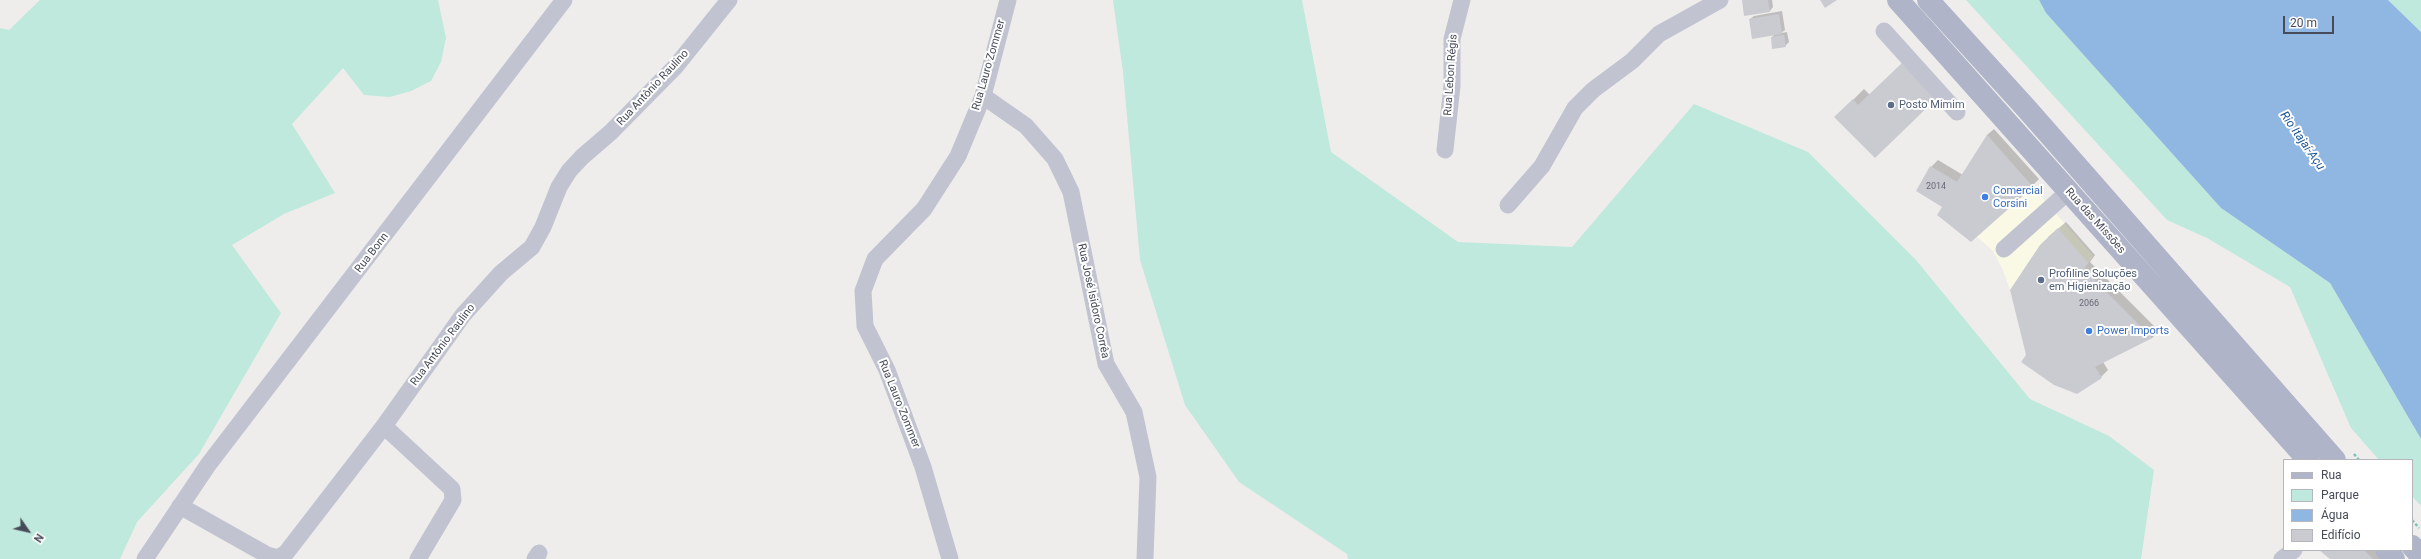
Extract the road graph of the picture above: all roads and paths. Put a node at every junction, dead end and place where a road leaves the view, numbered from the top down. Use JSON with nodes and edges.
{"nodes":[{"id":1,"x":564,"y":0,"type":"edge"},
{"id":2,"x":729,"y":0,"type":"edge"},
{"id":3,"x":1008,"y":0,"type":"edge"},
{"id":4,"x":1462,"y":0,"type":"edge"},
{"id":5,"x":1720,"y":0,"type":"edge"},
{"id":6,"x":1898,"y":0,"type":"edge"},
{"id":7,"x":1928,"y":0,"type":"edge"},
{"id":8,"x":1884,"y":31,"type":"dead end"},
{"id":9,"x":983,"y":96,"type":"junction"},
{"id":10,"x":1957,"y":112,"type":"dead end"},
{"id":11,"x":1445,"y":150,"type":"dead end"},
{"id":12,"x":2069,"y":191,"type":"junction"},
{"id":13,"x":1508,"y":205,"type":"dead end"},
{"id":14,"x":2004,"y":249,"type":"dead end"},
{"id":15,"x":384,"y":426,"type":"junction"},
{"id":16,"x":2307,"y":459,"type":"edge"},
{"id":17,"x":2334,"y":459,"type":"edge"},
{"id":18,"x":180,"y":506,"type":"junction"},
{"id":19,"x":2413,"y":521,"type":"edge"},
{"id":20,"x":2421,"y":530,"type":"edge"},
{"id":21,"x":2413,"y":547,"type":"edge"},
{"id":22,"x":2293,"y":551,"type":"edge"},
{"id":23,"x":2387,"y":551,"type":"edge"},
{"id":24,"x":2421,"y":556,"type":"edge"},
{"id":25,"x":145,"y":559,"type":"edge"},
{"id":26,"x":418,"y":559,"type":"edge"},
{"id":27,"x":950,"y":559,"type":"edge"},
{"id":28,"x":1145,"y":559,"type":"edge"},
{"id":29,"x":2282,"y":559,"type":"edge"},
{"id":30,"x":2394,"y":559,"type":"edge"}],
"edges":[{"from":1,"to":18,"type":"street","name":"Rua Bonn"},
{"from":2,"to":15,"type":"street","name":"Rua Antônio Raulino"},
{"from":3,"to":9,"type":"street","name":"Rua Lauro Zommer"},
{"from":4,"to":11,"type":"street","name":"Rua Lebon Régis"},
{"from":5,"to":13,"type":"street"},
{"from":6,"to":12,"type":"main road","name":"Rua das Missões"},
{"from":7,"to":17,"type":"main road","name":"Rua das Missões"},
{"from":8,"to":10,"type":"street"},
{"from":9,"to":27,"type":"street","name":"Rua Lauro Zommer"},
{"from":9,"to":28,"type":"street","name":"Rua José Isidoro Corrêa"},
{"from":12,"to":14,"type":"street"},
{"from":12,"to":16,"type":"main road","name":"Rua das Missões"},
{"from":15,"to":18,"type":"street","name":"Rua Antônio Raulino"},
{"from":15,"to":26,"type":"street"},
{"from":18,"to":25,"type":"street","name":"Rua Bonn"},
{"from":19,"to":20,"type":"path"},
{"from":21,"to":24,"type":"main road"},
{"from":22,"to":29,"type":"street"},
{"from":23,"to":30,"type":"main road"}]}
